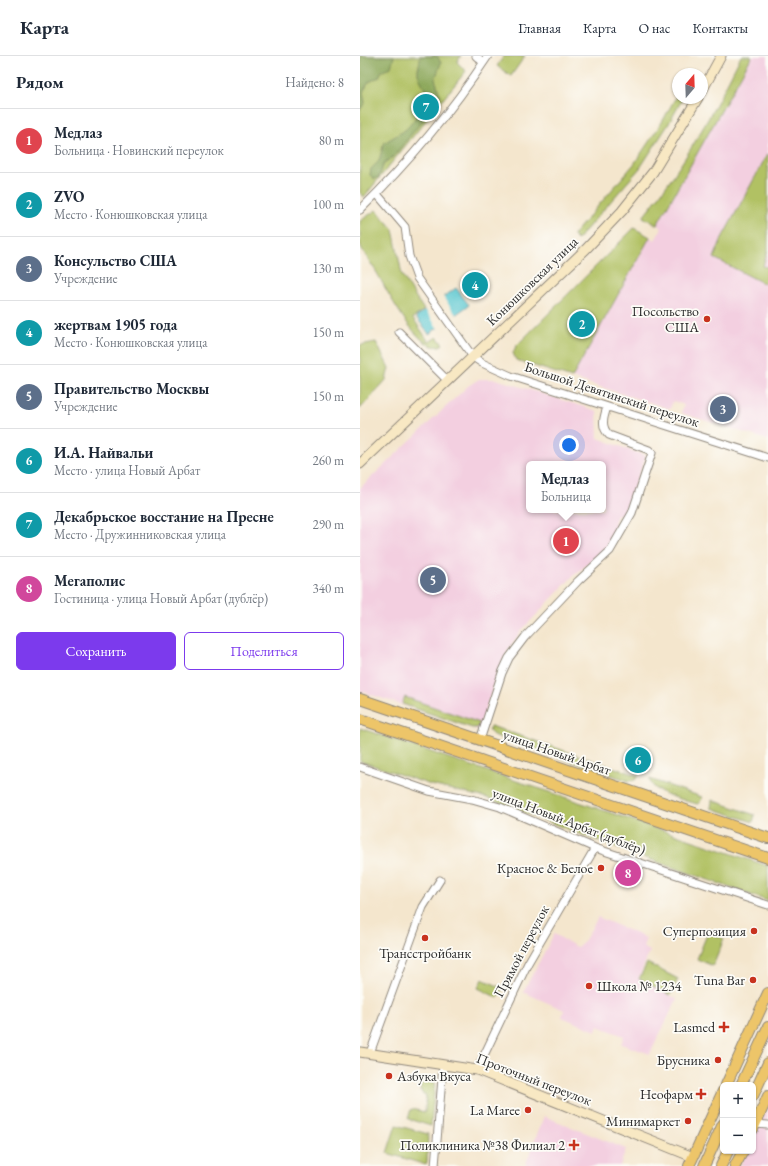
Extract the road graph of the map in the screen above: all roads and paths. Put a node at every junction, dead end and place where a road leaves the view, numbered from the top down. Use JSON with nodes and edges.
{"nodes":[{"id":1,"x":476,"y":56,"type":"edge"},
{"id":2,"x":721,"y":56,"type":"edge"},
{"id":3,"x":486,"y":59,"type":"edge"},
{"id":4,"x":708,"y":80,"type":"edge"},
{"id":5,"x":694,"y":104,"type":"edge"},
{"id":6,"x":377,"y":194,"type":"junction"},
{"id":7,"x":360,"y":210,"type":"edge"},
{"id":8,"x":399,"y":332,"type":"dead end"},
{"id":9,"x":473,"y":357,"type":"junction"},
{"id":10,"x":448,"y":381,"type":"junction"},
{"id":11,"x":607,"y":407,"type":"junction"},
{"id":12,"x":768,"y":458,"type":"edge"},
{"id":13,"x":360,"y":464,"type":"edge"},
{"id":14,"x":360,"y":699,"type":"edge"},
{"id":15,"x":360,"y":719,"type":"edge"},
{"id":16,"x":480,"y":740,"type":"junction"},
{"id":17,"x":360,"y":767,"type":"edge"},
{"id":18,"x":768,"y":838,"type":"edge"},
{"id":19,"x":595,"y":848,"type":"junction"},
{"id":20,"x":768,"y":858,"type":"edge"},
{"id":21,"x":440,"y":880,"type":"dead end"},
{"id":22,"x":768,"y":905,"type":"edge"},
{"id":23,"x":768,"y":993,"type":"edge"},
{"id":24,"x":768,"y":1027,"type":"edge"},
{"id":25,"x":360,"y":1052,"type":"edge"},
{"id":26,"x":370,"y":1053,"type":"junction"},
{"id":27,"x":768,"y":1063,"type":"edge"},
{"id":28,"x":443,"y":1066,"type":"junction"},
{"id":29,"x":477,"y":1070,"type":"junction"},
{"id":30,"x":727,"y":1082,"type":"edge"},
{"id":31,"x":742,"y":1082,"type":"edge"},
{"id":32,"x":756,"y":1089,"type":"edge"},
{"id":33,"x":768,"y":1096,"type":"edge"},
{"id":34,"x":720,"y":1098,"type":"edge"},
{"id":35,"x":756,"y":1122,"type":"edge"},
{"id":36,"x":768,"y":1124,"type":"edge"},
{"id":37,"x":756,"y":1126,"type":"edge"},
{"id":38,"x":720,"y":1131,"type":"edge"},
{"id":39,"x":727,"y":1154,"type":"edge"},
{"id":40,"x":742,"y":1154,"type":"edge"},
{"id":41,"x":691,"y":1161,"type":"edge"},
{"id":42,"x":435,"y":1166,"type":"edge"},
{"id":43,"x":704,"y":1166,"type":"edge"},
{"id":44,"x":721,"y":1166,"type":"edge"},
{"id":45,"x":736,"y":1166,"type":"edge"}],
"edges":[{"from":1,"to":3,"type":"street"},
{"from":2,"to":4,"type":"main road"},
{"from":3,"to":6,"type":"street"},
{"from":5,"to":9,"type":"main road","name":"Конюшковская улица"},
{"from":6,"to":7,"type":"street"},
{"from":6,"to":9,"type":"street"},
{"from":8,"to":10,"type":"street"},
{"from":9,"to":10,"type":"main road","name":"Конюшковская улица"},
{"from":9,"to":11,"type":"street","name":"Большой Девятинский переулок"},
{"from":10,"to":13,"type":"main road","name":"Конюшковская улица"},
{"from":11,"to":12,"type":"street","name":"Большой Девятинский переулок"},
{"from":11,"to":16,"type":"street"},
{"from":14,"to":16,"type":"main road","name":"улица Новый Арбат"},
{"from":15,"to":20,"type":"main road"},
{"from":16,"to":18,"type":"main road","name":"улица Новый Арбат"},
{"from":17,"to":19,"type":"street","name":"улица Новый Арбат (дублёр)"},
{"from":19,"to":22,"type":"street","name":"улица Новый Арбат (дублёр)"},
{"from":19,"to":29,"type":"street","name":"Прямой переулок"},
{"from":21,"to":26,"type":"street"},
{"from":23,"to":30,"type":"main road"},
{"from":24,"to":31,"type":"main road"},
{"from":25,"to":26,"type":"main road","name":"Проточный переулок"},
{"from":26,"to":28,"type":"main road","name":"Проточный переулок"},
{"from":27,"to":32,"type":"main road"},
{"from":28,"to":29,"type":"main road","name":"Проточный переулок"},
{"from":28,"to":42,"type":"street"},
{"from":29,"to":41,"type":"main road","name":"Проточный переулок"},
{"from":33,"to":35,"type":"main road"},
{"from":34,"to":41,"type":"main road"},
{"from":36,"to":37,"type":"street"},
{"from":38,"to":43,"type":"main road"},
{"from":39,"to":44,"type":"main road"},
{"from":40,"to":45,"type":"main road"}]}
